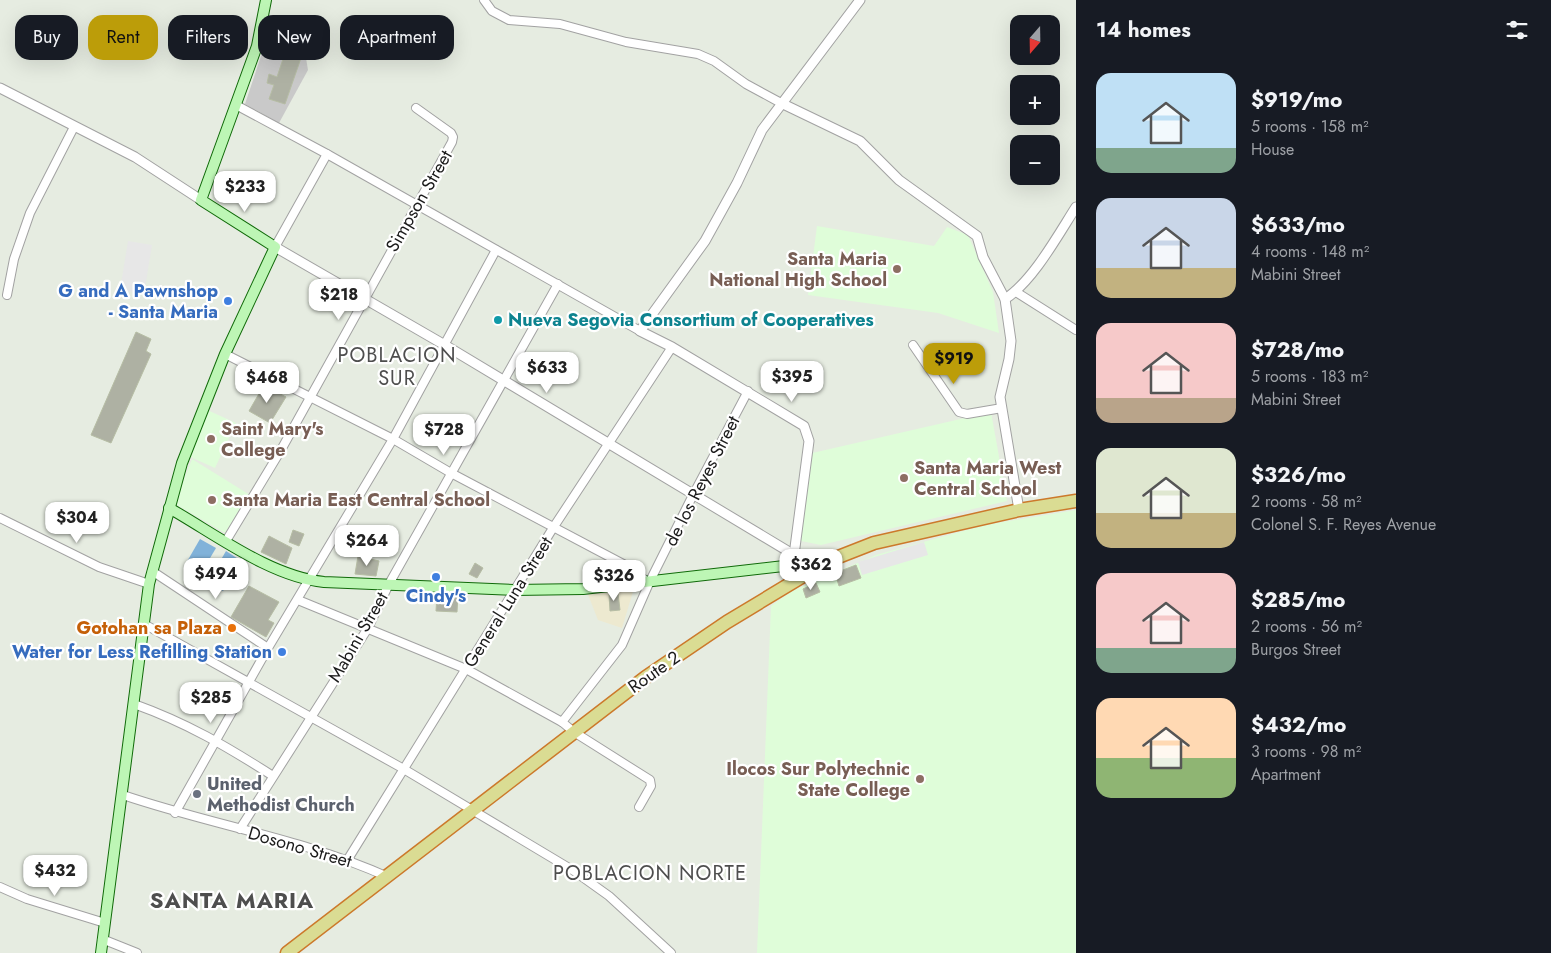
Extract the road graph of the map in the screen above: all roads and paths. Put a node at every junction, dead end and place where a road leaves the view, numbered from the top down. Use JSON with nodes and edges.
{"nodes":[{"id":1,"x":266,"y":0,"type":"edge"},
{"id":2,"x":484,"y":0,"type":"edge"},
{"id":3,"x":860,"y":0,"type":"edge"},
{"id":4,"x":0,"y":88,"type":"edge"},
{"id":5,"x":783,"y":100,"type":"junction"},
{"id":6,"x":236,"y":106,"type":"junction"},
{"id":7,"x":416,"y":108,"type":"dead end"},
{"id":8,"x":74,"y":128,"type":"junction"},
{"id":9,"x":327,"y":154,"type":"junction"},
{"id":10,"x":201,"y":200,"type":"junction"},
{"id":11,"x":416,"y":206,"type":"junction"},
{"id":12,"x":1076,"y":206,"type":"edge"},
{"id":13,"x":275,"y":247,"type":"junction"},
{"id":14,"x":496,"y":250,"type":"junction"},
{"id":15,"x":558,"y":284,"type":"junction"},
{"id":16,"x":1016,"y":292,"type":"junction"},
{"id":17,"x":6,"y":294,"type":"dead end"},
{"id":18,"x":364,"y":298,"type":"junction"},
{"id":19,"x":1005,"y":299,"type":"junction"},
{"id":20,"x":1076,"y":330,"type":"edge"},
{"id":21,"x":640,"y":331,"type":"junction"},
{"id":22,"x":444,"y":344,"type":"junction"},
{"id":23,"x":914,"y":345,"type":"dead end"},
{"id":24,"x":672,"y":347,"type":"junction"},
{"id":25,"x":225,"y":354,"type":"junction"},
{"id":26,"x":502,"y":381,"type":"junction"},
{"id":27,"x":748,"y":392,"type":"junction"},
{"id":28,"x":310,"y":397,"type":"junction"},
{"id":29,"x":1002,"y":408,"type":"junction"},
{"id":30,"x":393,"y":439,"type":"junction"},
{"id":31,"x":610,"y":445,"type":"junction"},
{"id":32,"x":451,"y":473,"type":"junction"},
{"id":33,"x":693,"y":495,"type":"junction"},
{"id":34,"x":1076,"y":501,"type":"edge"},
{"id":35,"x":169,"y":508,"type":"junction"},
{"id":36,"x":1019,"y":510,"type":"junction"},
{"id":37,"x":0,"y":518,"type":"edge"},
{"id":38,"x":553,"y":528,"type":"junction"},
{"id":39,"x":226,"y":541,"type":"junction"},
{"id":40,"x":794,"y":555,"type":"junction"},
{"id":41,"x":828,"y":561,"type":"junction"},
{"id":42,"x":806,"y":562,"type":"junction"},
{"id":43,"x":152,"y":571,"type":"junction"},
{"id":44,"x":309,"y":580,"type":"junction"},
{"id":45,"x":648,"y":581,"type":"junction"},
{"id":46,"x":149,"y":584,"type":"junction"},
{"id":47,"x":389,"y":584,"type":"junction"},
{"id":48,"x":514,"y":590,"type":"junction"},
{"id":49,"x":298,"y":600,"type":"junction"},
{"id":50,"x":144,"y":624,"type":"junction"},
{"id":51,"x":368,"y":628,"type":"junction"},
{"id":52,"x":268,"y":648,"type":"junction"},
{"id":53,"x":466,"y":669,"type":"junction"},
{"id":54,"x":250,"y":682,"type":"junction"},
{"id":55,"x":134,"y":704,"type":"junction"},
{"id":56,"x":310,"y":716,"type":"junction"},
{"id":57,"x":562,"y":722,"type":"junction"},
{"id":58,"x":574,"y":732,"type":"junction"},
{"id":59,"x":217,"y":740,"type":"junction"},
{"id":60,"x":402,"y":768,"type":"junction"},
{"id":61,"x":273,"y":776,"type":"junction"},
{"id":62,"x":123,"y":795,"type":"junction"},
{"id":63,"x":639,"y":807,"type":"dead end"},
{"id":64,"x":472,"y":810,"type":"junction"},
{"id":65,"x":175,"y":813,"type":"junction"},
{"id":66,"x":240,"y":829,"type":"junction"},
{"id":67,"x":348,"y":859,"type":"junction"},
{"id":68,"x":388,"y":877,"type":"junction"},
{"id":69,"x":0,"y":887,"type":"edge"},
{"id":70,"x":105,"y":923,"type":"junction"},
{"id":71,"x":102,"y":939,"type":"junction"},
{"id":72,"x":101,"y":953,"type":"edge"},
{"id":73,"x":137,"y":953,"type":"edge"},
{"id":74,"x":287,"y":953,"type":"edge"},
{"id":75,"x":671,"y":953,"type":"edge"}],
"edges":[{"from":1,"to":6,"type":"main road"},
{"from":2,"to":5,"type":"street"},
{"from":3,"to":5,"type":"street"},
{"from":4,"to":8,"type":"street"},
{"from":5,"to":19,"type":"street"},
{"from":5,"to":21,"type":"street"},
{"from":6,"to":9,"type":"street"},
{"from":6,"to":10,"type":"main road"},
{"from":7,"to":11,"type":"street","name":"Simpson Street"},
{"from":8,"to":10,"type":"street"},
{"from":8,"to":17,"type":"street"},
{"from":9,"to":11,"type":"street"},
{"from":9,"to":13,"type":"street"},
{"from":10,"to":13,"type":"main road"},
{"from":11,"to":14,"type":"street"},
{"from":11,"to":18,"type":"street","name":"Simpson Street"},
{"from":12,"to":16,"type":"street"},
{"from":13,"to":18,"type":"street"},
{"from":13,"to":25,"type":"main road"},
{"from":14,"to":15,"type":"street"},
{"from":14,"to":22,"type":"street"},
{"from":15,"to":21,"type":"street"},
{"from":15,"to":26,"type":"street","name":"Mabini Street"},
{"from":16,"to":19,"type":"street"},
{"from":16,"to":20,"type":"street"},
{"from":18,"to":22,"type":"street"},
{"from":18,"to":28,"type":"street","name":"Simpson Street"},
{"from":19,"to":29,"type":"street"},
{"from":21,"to":24,"type":"street"},
{"from":22,"to":26,"type":"street"},
{"from":22,"to":30,"type":"street"},
{"from":23,"to":29,"type":"street"},
{"from":24,"to":27,"type":"street"},
{"from":24,"to":31,"type":"street","name":"General Luna Street"},
{"from":25,"to":28,"type":"street"},
{"from":25,"to":35,"type":"main road"},
{"from":26,"to":31,"type":"street"},
{"from":26,"to":32,"type":"street","name":"Mabini Street"},
{"from":27,"to":33,"type":"street","name":"de los Reyes Street"},
{"from":27,"to":40,"type":"street"},
{"from":28,"to":30,"type":"street"},
{"from":28,"to":39,"type":"street","name":"Simpson Street"},
{"from":29,"to":36,"type":"street"},
{"from":30,"to":32,"type":"street"},
{"from":30,"to":44,"type":"street"},
{"from":31,"to":33,"type":"street"},
{"from":31,"to":38,"type":"street","name":"General Luna Street"},
{"from":32,"to":38,"type":"street"},
{"from":32,"to":47,"type":"street","name":"Mabini Street"},
{"from":33,"to":40,"type":"street"},
{"from":33,"to":45,"type":"street","name":"de los Reyes Street"},
{"from":34,"to":36,"type":"highway","name":"Route 2"},
{"from":35,"to":39,"type":"main road"},
{"from":35,"to":43,"type":"main road"},
{"from":36,"to":41,"type":"highway","name":"Route 2"},
{"from":37,"to":46,"type":"street"},
{"from":38,"to":45,"type":"street"},
{"from":38,"to":48,"type":"street","name":"General Luna Street"},
{"from":39,"to":44,"type":"main road"},
{"from":40,"to":42,"type":"street"},
{"from":41,"to":42,"type":"main road"},
{"from":41,"to":58,"type":"highway","name":"Route 2"},
{"from":42,"to":45,"type":"main road"},
{"from":43,"to":46,"type":"main road"},
{"from":43,"to":52,"type":"street"},
{"from":44,"to":47,"type":"main road"},
{"from":44,"to":49,"type":"street"},
{"from":45,"to":48,"type":"main road"},
{"from":45,"to":57,"type":"street","name":"de los Reyes Street"},
{"from":46,"to":50,"type":"main road"},
{"from":47,"to":48,"type":"main road"},
{"from":47,"to":51,"type":"street","name":"Mabini Street"},
{"from":48,"to":53,"type":"street","name":"General Luna Street"},
{"from":49,"to":51,"type":"street"},
{"from":49,"to":52,"type":"street"},
{"from":50,"to":54,"type":"street"},
{"from":50,"to":55,"type":"main road"},
{"from":51,"to":53,"type":"street"},
{"from":51,"to":56,"type":"street","name":"Mabini Street"},
{"from":52,"to":54,"type":"street"},
{"from":53,"to":57,"type":"street"},
{"from":53,"to":60,"type":"street","name":"General Luna Street"},
{"from":54,"to":56,"type":"street"},
{"from":54,"to":59,"type":"street"},
{"from":55,"to":59,"type":"street"},
{"from":55,"to":62,"type":"main road"},
{"from":56,"to":60,"type":"street"},
{"from":56,"to":61,"type":"street","name":"Mabini Street"},
{"from":57,"to":58,"type":"street"},
{"from":58,"to":63,"type":"street"},
{"from":58,"to":64,"type":"highway","name":"Route 2"},
{"from":59,"to":61,"type":"street"},
{"from":59,"to":65,"type":"street"},
{"from":60,"to":64,"type":"street"},
{"from":60,"to":67,"type":"street","name":"General Luna Street"},
{"from":61,"to":66,"type":"street","name":"Mabini Street"},
{"from":62,"to":65,"type":"street","name":"Dosono Street"},
{"from":62,"to":70,"type":"main road"},
{"from":64,"to":68,"type":"highway","name":"Route 2"},
{"from":64,"to":75,"type":"street"},
{"from":65,"to":66,"type":"street","name":"Dosono Street"},
{"from":66,"to":67,"type":"street","name":"Dosono Street"},
{"from":67,"to":68,"type":"street","name":"Dosono Street"},
{"from":68,"to":74,"type":"highway","name":"Route 2"},
{"from":69,"to":70,"type":"street"},
{"from":70,"to":71,"type":"main road"},
{"from":71,"to":72,"type":"main road"},
{"from":71,"to":73,"type":"street"}]}
